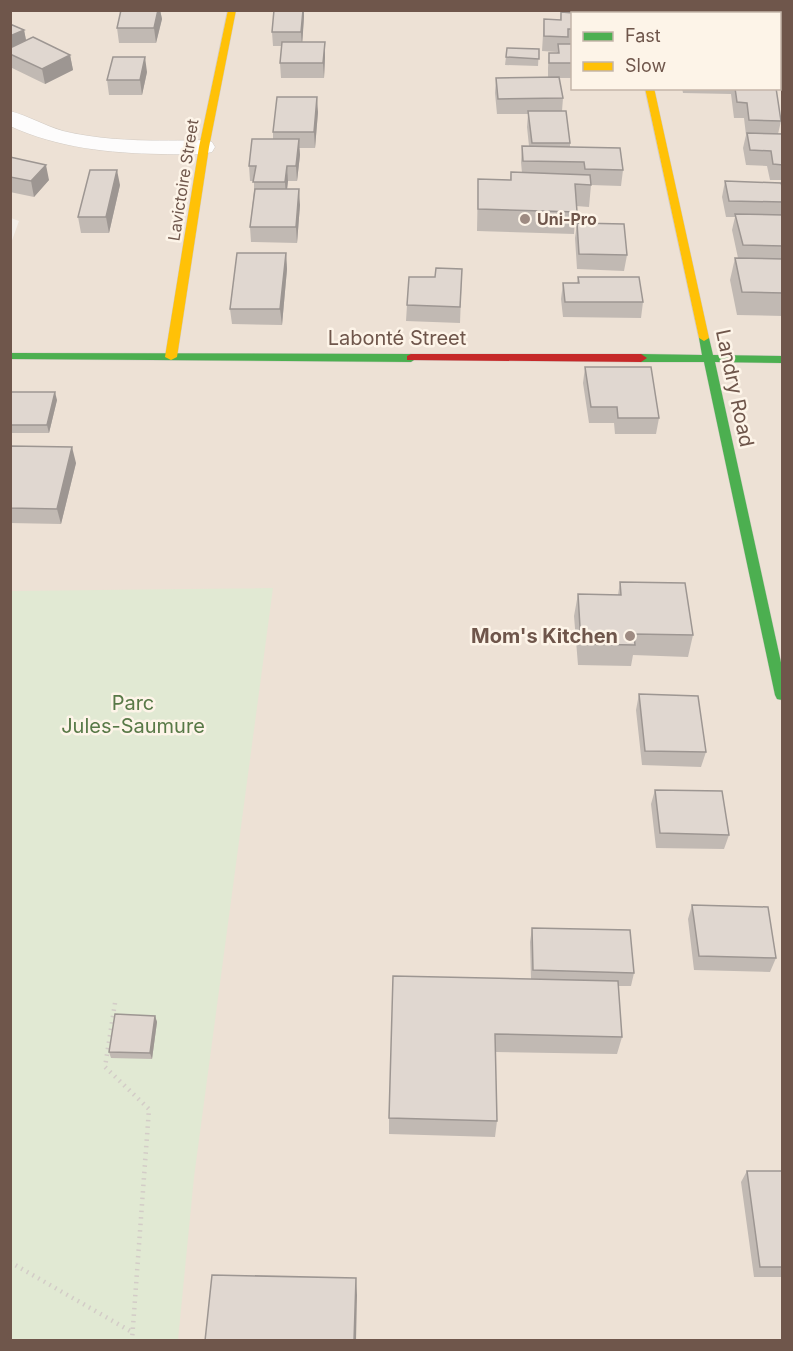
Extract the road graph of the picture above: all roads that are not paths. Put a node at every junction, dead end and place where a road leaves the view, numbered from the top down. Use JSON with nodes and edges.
{"nodes":[{"id":1,"x":231,"y":10,"type":"edge"},
{"id":2,"x":650,"y":90,"type":"edge"},
{"id":3,"x":10,"y":118,"type":"edge"},
{"id":4,"x":204,"y":147,"type":"junction"},
{"id":5,"x":10,"y":356,"type":"edge"},
{"id":6,"x":171,"y":357,"type":"junction"},
{"id":7,"x":709,"y":359,"type":"junction"},
{"id":8,"x":783,"y":359,"type":"edge"},
{"id":9,"x":783,"y":695,"type":"edge"}],
"edges":[{"from":1,"to":4,"type":"street","name":"Lavictoire Street"},
{"from":2,"to":7,"type":"street","name":"Landry Road"},
{"from":3,"to":4,"type":"street"},
{"from":4,"to":6,"type":"street","name":"Lavictoire Street"},
{"from":5,"to":6,"type":"street","name":"Labonté Street"},
{"from":6,"to":7,"type":"street","name":"Labonté Street"},
{"from":7,"to":8,"type":"street","name":"Labonté Street"},
{"from":7,"to":9,"type":"street","name":"Landry Road"}]}
